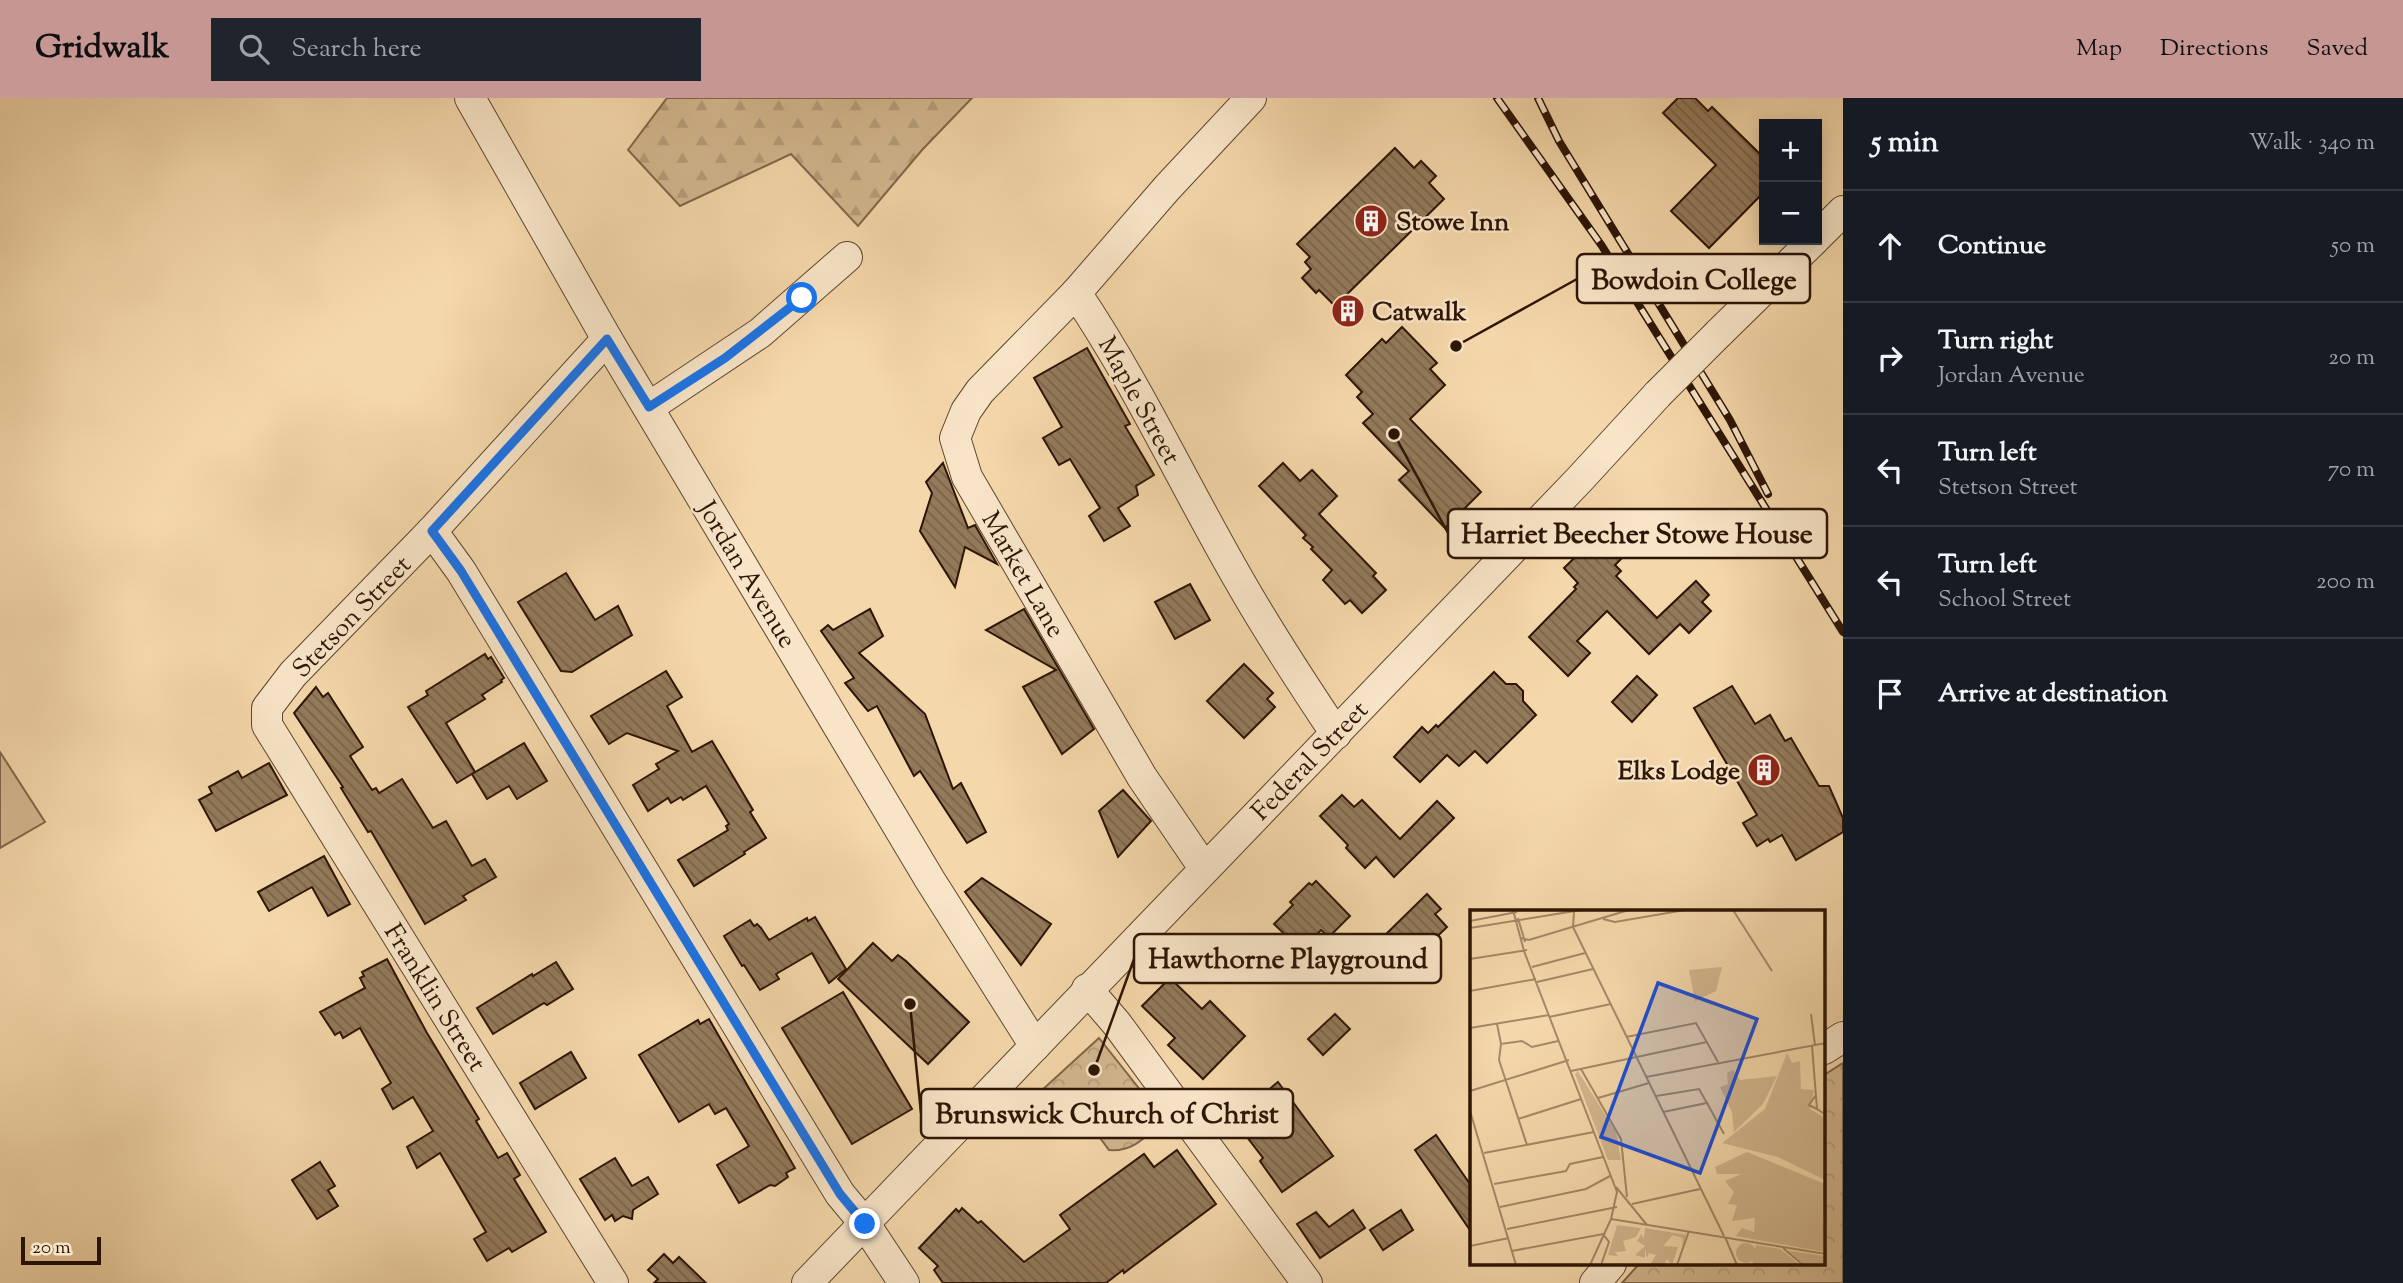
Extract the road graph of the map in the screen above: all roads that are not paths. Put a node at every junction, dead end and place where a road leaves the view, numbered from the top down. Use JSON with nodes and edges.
{"nodes":[{"id":1,"x":470,"y":98,"type":"edge"},
{"id":2,"x":1251,"y":98,"type":"edge"},
{"id":3,"x":1843,"y":211,"type":"edge"},
{"id":4,"x":1822,"y":231,"type":"edge"},
{"id":5,"x":1808,"y":245,"type":"edge"},
{"id":6,"x":847,"y":257,"type":"dead end"},
{"id":7,"x":1076,"y":293,"type":"junction"},
{"id":8,"x":607,"y":339,"type":"junction"},
{"id":9,"x":649,"y":407,"type":"junction"},
{"id":10,"x":432,"y":531,"type":"junction"},
{"id":11,"x":267,"y":708,"type":"joint"},
{"id":12,"x":1336,"y":734,"type":"junction"},
{"id":13,"x":1204,"y":868,"type":"junction"},
{"id":14,"x":1087,"y":989,"type":"junction"},
{"id":15,"x":1843,"y":1037,"type":"edge"},
{"id":16,"x":1035,"y":1046,"type":"junction"},
{"id":17,"x":1826,"y":1048,"type":"edge"},
{"id":18,"x":865,"y":1224,"type":"junction"},
{"id":19,"x":1609,"y":1266,"type":"edge"},
{"id":20,"x":612,"y":1283,"type":"edge"},
{"id":21,"x":807,"y":1283,"type":"edge"},
{"id":22,"x":904,"y":1283,"type":"edge"},
{"id":23,"x":1307,"y":1283,"type":"edge"},
{"id":24,"x":1595,"y":1283,"type":"edge"}],
"edges":[{"from":1,"to":8,"type":"street","name":"Jordan Avenue"},
{"from":2,"to":7,"type":"street"},
{"from":3,"to":4,"type":"street","name":"Federal Street"},
{"from":5,"to":12,"type":"street","name":"Federal Street","bridge":true},
{"from":6,"to":9,"type":"street"},
{"from":7,"to":12,"type":"street","name":"Maple Street"},
{"from":7,"to":13,"type":"street","name":"Market Lane"},
{"from":8,"to":9,"type":"street","name":"Jordan Avenue"},
{"from":8,"to":10,"type":"street","name":"Stetson Street"},
{"from":9,"to":16,"type":"street","name":"Jordan Avenue"},
{"from":10,"to":11,"type":"street","name":"Stetson Street"},
{"from":10,"to":18,"type":"street"},
{"from":11,"to":20,"type":"street","name":"Franklin Street"},
{"from":12,"to":13,"type":"street","name":"Federal Street"},
{"from":13,"to":14,"type":"street","name":"Federal Street"},
{"from":14,"to":16,"type":"street","name":"Federal Street"},
{"from":14,"to":23,"type":"street"},
{"from":15,"to":17,"type":"street"},
{"from":16,"to":18,"type":"street","name":"Federal Street"},
{"from":18,"to":21,"type":"street","name":"Federal Street"},
{"from":18,"to":22,"type":"street"},
{"from":19,"to":24,"type":"street"}]}
